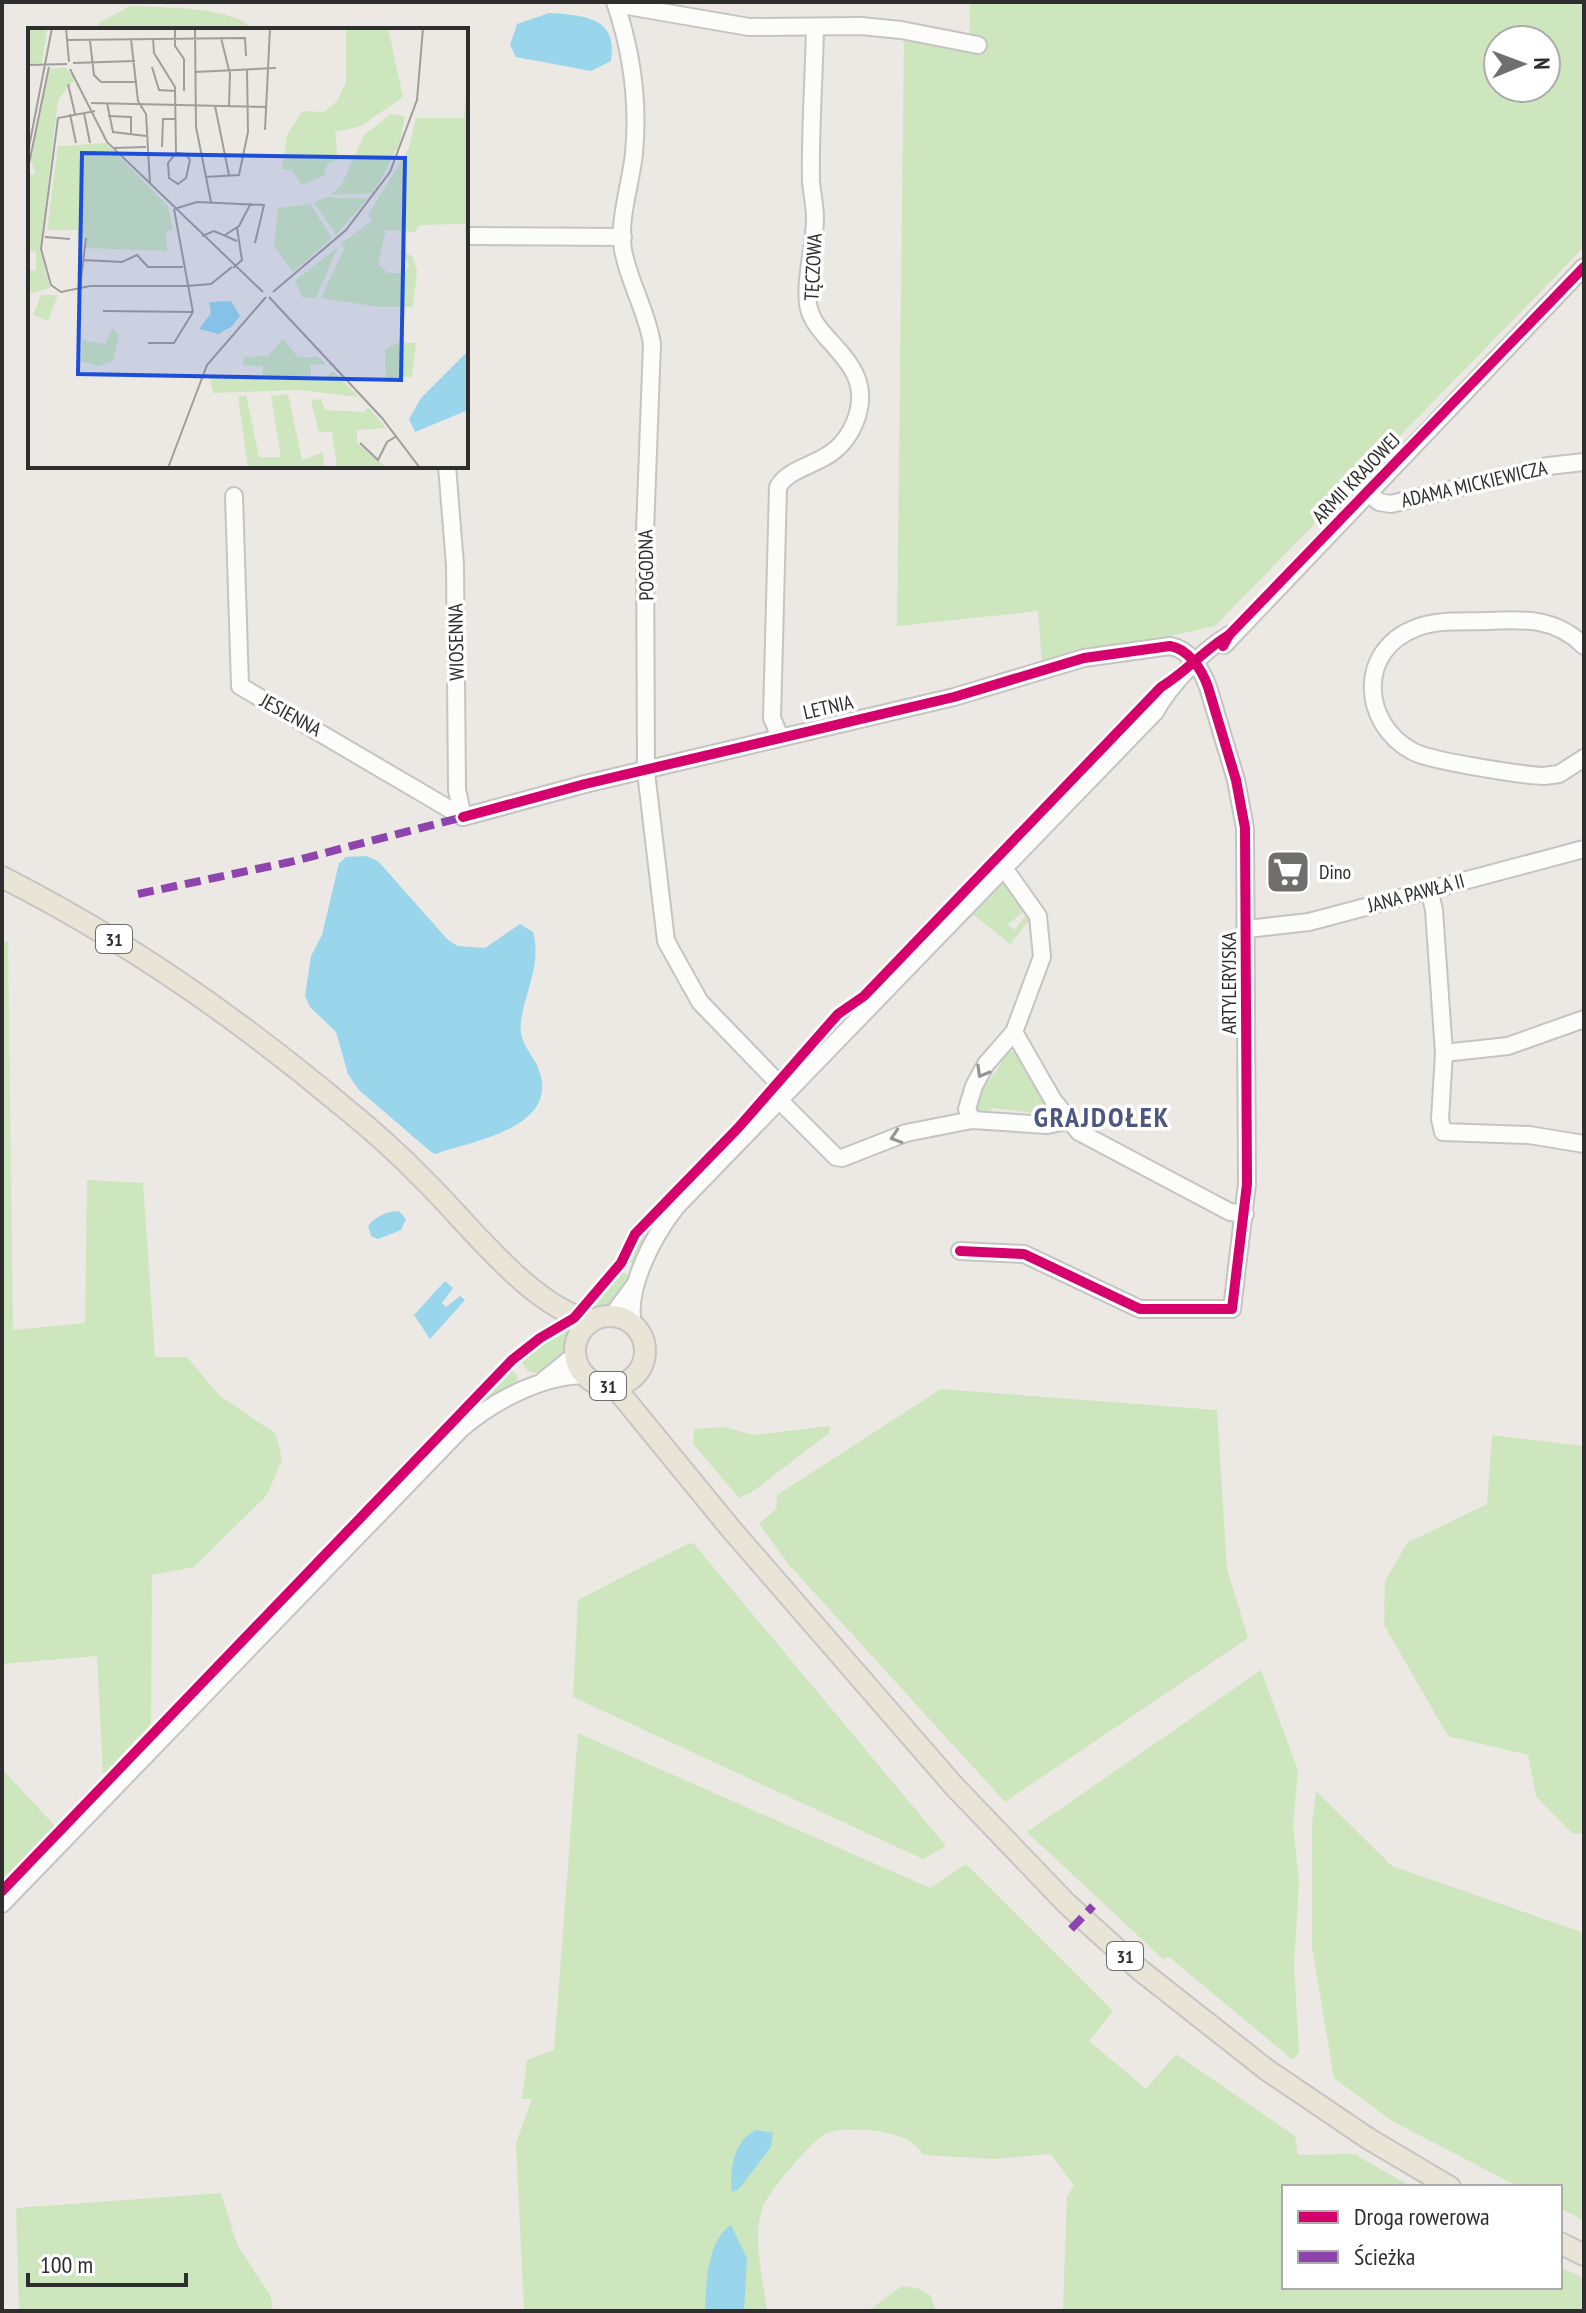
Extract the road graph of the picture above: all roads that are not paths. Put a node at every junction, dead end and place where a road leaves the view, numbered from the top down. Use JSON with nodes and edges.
{"nodes":[{"id":1,"x":615,"y":3,"type":"edge"},
{"id":2,"x":815,"y":28,"type":"junction"},
{"id":3,"x":978,"y":45,"type":"dead end"},
{"id":4,"x":468,"y":236,"type":"edge"},
{"id":5,"x":623,"y":237,"type":"junction"},
{"id":6,"x":1584,"y":267,"type":"edge"},
{"id":7,"x":1584,"y":462,"type":"edge"},
{"id":8,"x":447,"y":468,"type":"edge"},
{"id":9,"x":1368,"y":492,"type":"junction"},
{"id":10,"x":234,"y":496,"type":"dead end"},
{"id":11,"x":1584,"y":646,"type":"edge"},
{"id":12,"x":1198,"y":668,"type":"junction"},
{"id":13,"x":780,"y":737,"type":"junction"},
{"id":14,"x":1584,"y":758,"type":"edge"},
{"id":15,"x":646,"y":772,"type":"junction"},
{"id":16,"x":463,"y":817,"type":"junction"},
{"id":17,"x":1584,"y":849,"type":"edge"},
{"id":18,"x":1004,"y":868,"type":"junction"},
{"id":19,"x":2,"y":877,"type":"edge"},
{"id":20,"x":1429,"y":889,"type":"junction"},
{"id":21,"x":1247,"y":929,"type":"junction"},
{"id":22,"x":1584,"y":1019,"type":"edge"},
{"id":23,"x":1014,"y":1032,"type":"junction"},
{"id":24,"x":1444,"y":1053,"type":"junction"},
{"id":25,"x":783,"y":1096,"type":"junction"},
{"id":26,"x":972,"y":1120,"type":"junction"},
{"id":27,"x":1067,"y":1121,"type":"junction"},
{"id":28,"x":1584,"y":1144,"type":"edge"},
{"id":29,"x":1245,"y":1214,"type":"junction"},
{"id":30,"x":960,"y":1251,"type":"dead end"},
{"id":31,"x":637,"y":1282,"type":"junction"},
{"id":32,"x":554,"y":1305,"type":"junction"},
{"id":33,"x":602,"y":1319,"type":"junction"},
{"id":34,"x":633,"y":1325,"type":"junction"},
{"id":35,"x":576,"y":1346,"type":"junction"},
{"id":36,"x":584,"y":1375,"type":"junction"},
{"id":37,"x":634,"y":1376,"type":"junction"},
{"id":38,"x":543,"y":1381,"type":"junction"},
{"id":39,"x":614,"y":1386,"type":"junction"},
{"id":40,"x":645,"y":1423,"type":"junction"},
{"id":41,"x":2,"y":1904,"type":"edge"},
{"id":42,"x":1447,"y":2185,"type":"edge"},
{"id":43,"x":1562,"y":2244,"type":"edge"},
{"id":44,"x":1584,"y":2255,"type":"edge"}],
"edges":[{"from":1,"to":2,"type":"street"},
{"from":1,"to":5,"type":"street","name":"POGODNA"},
{"from":2,"to":3,"type":"street"},
{"from":2,"to":13,"type":"street","name":"TĘCZOWA"},
{"from":4,"to":5,"type":"street"},
{"from":5,"to":15,"type":"street","name":"POGODNA"},
{"from":6,"to":9,"type":"street","name":"ARMII KRAJOWEJ"},
{"from":7,"to":9,"type":"street","name":"ADAMA MICKIEWICZA"},
{"from":8,"to":16,"type":"street","name":"WIOSENNA"},
{"from":9,"to":12,"type":"street","name":"ARMII KRAJOWEJ"},
{"from":10,"to":16,"type":"street","name":"JESIENNA"},
{"from":11,"to":14,"type":"street"},
{"from":12,"to":13,"type":"street","name":"LETNIA"},
{"from":12,"to":18,"type":"street","name":"ARMII KRAJOWEJ"},
{"from":12,"to":21,"type":"street","name":"ARTYLERYJSKA"},
{"from":13,"to":15,"type":"street","name":"LETNIA"},
{"from":15,"to":16,"type":"street","name":"LETNIA"},
{"from":15,"to":25,"type":"street","name":"POGODNA"},
{"from":17,"to":20,"type":"street","name":"JANA PAWŁA II"},
{"from":18,"to":23,"type":"street"},
{"from":18,"to":25,"type":"street","name":"ARMII KRAJOWEJ"},
{"from":19,"to":32,"type":"main road","number":"31"},
{"from":20,"to":21,"type":"street","name":"JANA PAWŁA II"},
{"from":20,"to":24,"type":"street"},
{"from":21,"to":29,"type":"street","name":"ARTYLERYJSKA"},
{"from":22,"to":24,"type":"street"},
{"from":23,"to":26,"type":"street","one_way":true},
{"from":23,"to":27,"type":"street"},
{"from":24,"to":28,"type":"street"},
{"from":26,"to":25,"type":"street","one_way":true},
{"from":25,"to":31,"type":"street","name":"ARMII KRAJOWEJ"},
{"from":26,"to":27,"type":"street"},
{"from":27,"to":29,"type":"street"},
{"from":29,"to":30,"type":"street","name":"ARTYLERYJSKA"},
{"from":31,"to":33,"type":"street","name":"ARMII KRAJOWEJ"},
{"from":31,"to":34,"type":"street","name":"ARMII KRAJOWEJ"},
{"from":32,"to":33,"type":"main road","number":"31"},
{"from":32,"to":35,"type":"main road","number":"31"},
{"from":33,"to":34,"type":"main road","number":"31"},
{"from":33,"to":35,"type":"main road"},
{"from":34,"to":37,"type":"main road","number":"31"},
{"from":35,"to":36,"type":"main road","number":"31"},
{"from":35,"to":38,"type":"street"},
{"from":36,"to":38,"type":"street"},
{"from":36,"to":39,"type":"main road","number":"31"},
{"from":37,"to":39,"type":"main road","number":"31"},
{"from":37,"to":40,"type":"main road","number":"31"},
{"from":38,"to":41,"type":"street"},
{"from":39,"to":40,"type":"main road","number":"31"},
{"from":40,"to":42,"type":"main road","number":"31"},
{"from":43,"to":44,"type":"main road"}]}
